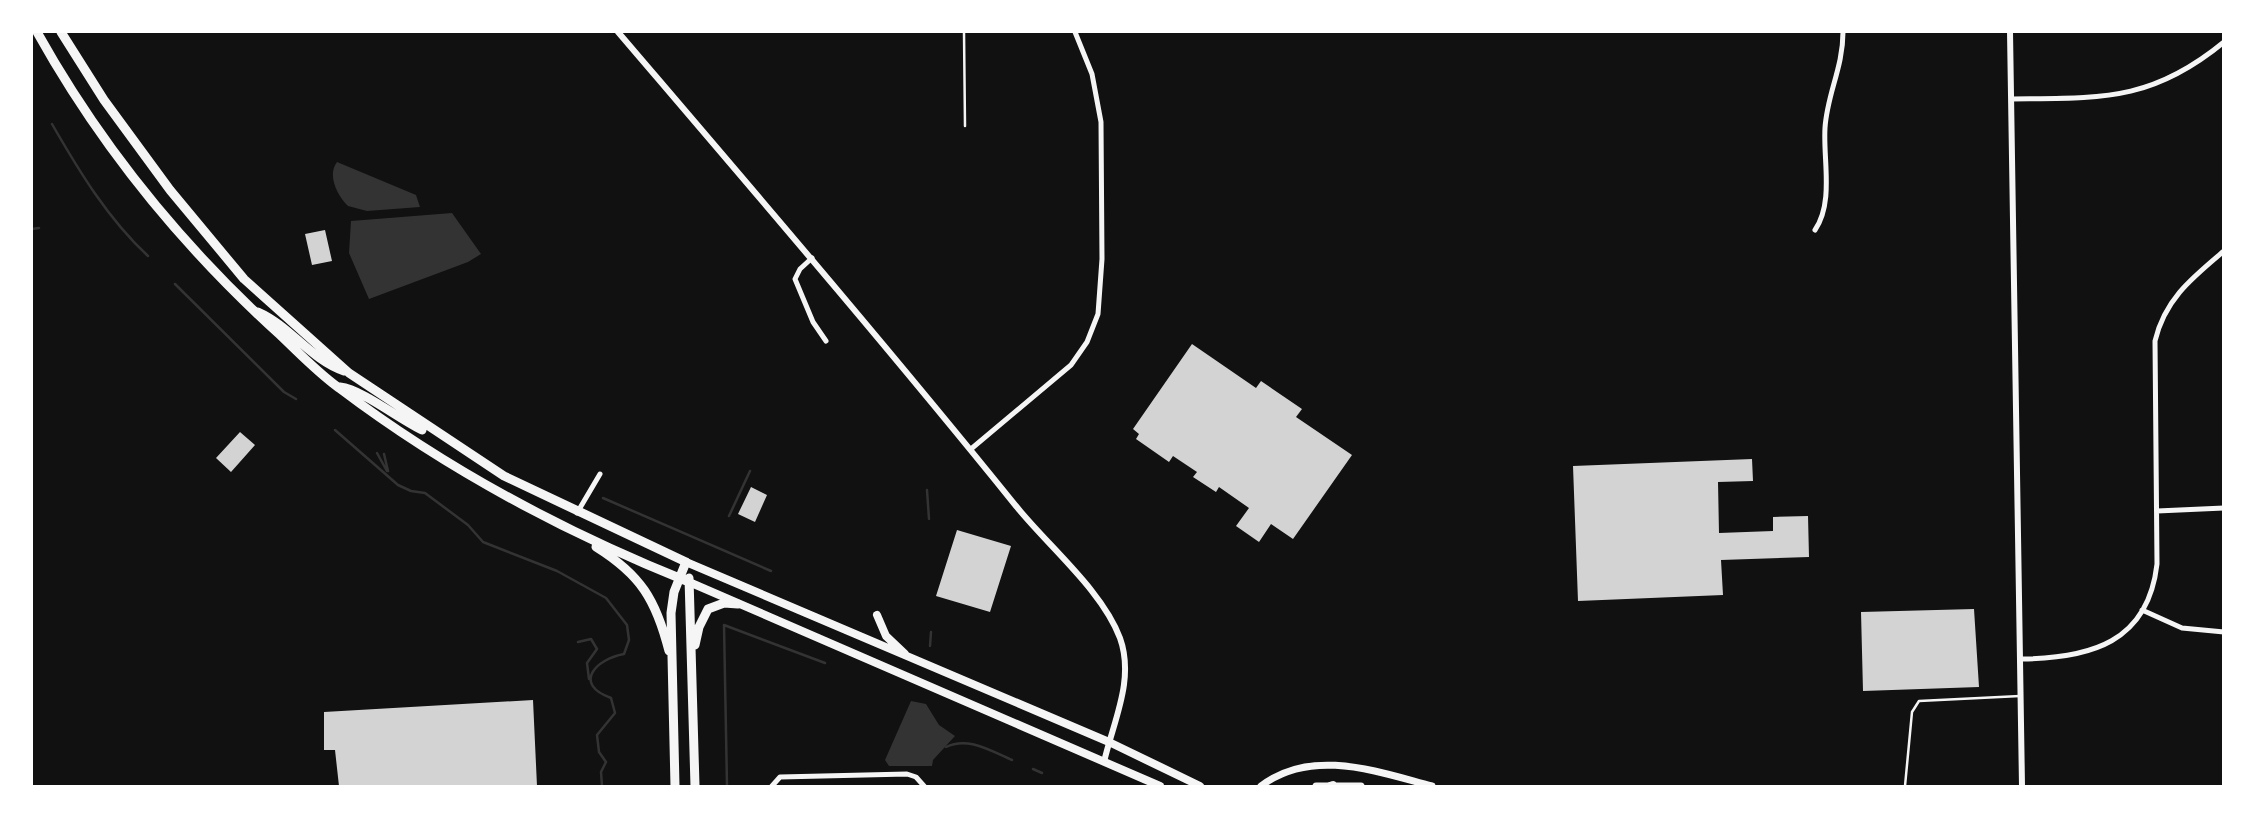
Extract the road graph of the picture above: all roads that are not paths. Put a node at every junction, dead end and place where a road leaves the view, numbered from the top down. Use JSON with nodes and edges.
{"nodes":[{"id":1,"x":37,"y":32,"type":"edge"},
{"id":2,"x":61,"y":32,"type":"edge"},
{"id":3,"x":618,"y":32,"type":"edge"},
{"id":4,"x":964,"y":32,"type":"edge"},
{"id":5,"x":1077,"y":32,"type":"edge"},
{"id":6,"x":1843,"y":32,"type":"edge"},
{"id":7,"x":2010,"y":32,"type":"edge"},
{"id":8,"x":2224,"y":42,"type":"edge"},
{"id":9,"x":2012,"y":99,"type":"junction"},
{"id":10,"x":965,"y":126,"type":"dead end"},
{"id":11,"x":1815,"y":230,"type":"dead end"},
{"id":12,"x":2224,"y":251,"type":"edge"},
{"id":13,"x":812,"y":258,"type":"junction"},
{"id":14,"x":249,"y":307,"type":"junction"},
{"id":15,"x":826,"y":341,"type":"dead end"},
{"id":16,"x":349,"y":373,"type":"junction"},
{"id":17,"x":337,"y":387,"type":"junction"},
{"id":18,"x":456,"y":446,"type":"junction"},
{"id":19,"x":971,"y":449,"type":"junction"},
{"id":20,"x":600,"y":474,"type":"dead end"},
{"id":21,"x":2224,"y":508,"type":"edge"},
{"id":22,"x":2157,"y":511,"type":"junction"},
{"id":23,"x":577,"y":513,"type":"junction"},
{"id":24,"x":561,"y":526,"type":"junction"},
{"id":25,"x":687,"y":562,"type":"junction"},
{"id":26,"x":679,"y":578,"type":"junction"},
{"id":27,"x":689,"y":582,"type":"junction"},
{"id":28,"x":737,"y":604,"type":"junction"},
{"id":29,"x":2142,"y":610,"type":"junction"},
{"id":30,"x":877,"y":615,"type":"dead end"},
{"id":31,"x":2224,"y":632,"type":"edge"},
{"id":32,"x":910,"y":658,"type":"junction"},
{"id":33,"x":2022,"y":659,"type":"junction"},
{"id":34,"x":692,"y":661,"type":"junction"},
{"id":35,"x":673,"y":668,"type":"junction"},
{"id":36,"x":2022,"y":696,"type":"junction"},
{"id":37,"x":1109,"y":742,"type":"junction"},
{"id":38,"x":1104,"y":762,"type":"junction"},
{"id":39,"x":1139,"y":777,"type":"junction"},
{"id":40,"x":675,"y":786,"type":"edge"},
{"id":41,"x":695,"y":786,"type":"edge"},
{"id":42,"x":772,"y":786,"type":"edge"},
{"id":43,"x":924,"y":786,"type":"edge"},
{"id":44,"x":1149,"y":786,"type":"edge"},
{"id":45,"x":1160,"y":786,"type":"edge"},
{"id":46,"x":1200,"y":786,"type":"edge"},
{"id":47,"x":1261,"y":786,"type":"edge"},
{"id":48,"x":1316,"y":786,"type":"edge"},
{"id":49,"x":1331,"y":786,"type":"edge"},
{"id":50,"x":1360,"y":786,"type":"edge"},
{"id":51,"x":1432,"y":786,"type":"edge"},
{"id":52,"x":1905,"y":786,"type":"edge"},
{"id":53,"x":2022,"y":786,"type":"edge"}],
"edges":[{"from":1,"to":14,"type":"highway"},
{"from":2,"to":16,"type":"highway"},
{"from":3,"to":13,"type":"street"},
{"from":4,"to":10,"type":"lane"},
{"from":5,"to":19,"type":"street"},
{"from":6,"to":11,"type":"street"},
{"from":7,"to":9,"type":"street"},
{"from":8,"to":9,"type":"street"},
{"from":9,"to":33,"type":"street"},
{"from":12,"to":22,"type":"street"},
{"from":13,"to":15,"type":"street"},
{"from":13,"to":19,"type":"street"},
{"from":14,"to":16,"type":"highway"},
{"from":14,"to":17,"type":"highway"},
{"from":16,"to":18,"type":"highway"},
{"from":17,"to":18,"type":"highway"},
{"from":17,"to":24,"type":"highway"},
{"from":18,"to":23,"type":"highway"},
{"from":19,"to":37,"type":"street"},
{"from":20,"to":23,"type":"street"},
{"from":21,"to":22,"type":"street"},
{"from":22,"to":29,"type":"street"},
{"from":23,"to":25,"type":"highway"},
{"from":24,"to":26,"type":"highway"},
{"from":24,"to":35,"type":"highway"},
{"from":25,"to":26,"type":"highway"},
{"from":25,"to":27,"type":"highway"},
{"from":25,"to":32,"type":"main road"},
{"from":26,"to":27,"type":"highway"},
{"from":26,"to":35,"type":"highway"},
{"from":27,"to":28,"type":"main road"},
{"from":27,"to":34,"type":"highway"},
{"from":28,"to":34,"type":"highway"},
{"from":28,"to":38,"type":"main road"},
{"from":29,"to":31,"type":"street"},
{"from":29,"to":33,"type":"street"},
{"from":30,"to":32,"type":"main road"},
{"from":32,"to":37,"type":"main road"},
{"from":33,"to":36,"type":"street"},
{"from":34,"to":41,"type":"highway"},
{"from":35,"to":40,"type":"highway"},
{"from":36,"to":52,"type":"lane"},
{"from":36,"to":53,"type":"street"},
{"from":37,"to":38,"type":"street"},
{"from":37,"to":46,"type":"main road"},
{"from":38,"to":39,"type":"main road"},
{"from":39,"to":44,"type":"main road"},
{"from":39,"to":45,"type":"main road"},
{"from":42,"to":43,"type":"street"},
{"from":47,"to":51,"type":"main road"},
{"from":48,"to":49,"type":"main road"},
{"from":49,"to":50,"type":"main road"}]}
